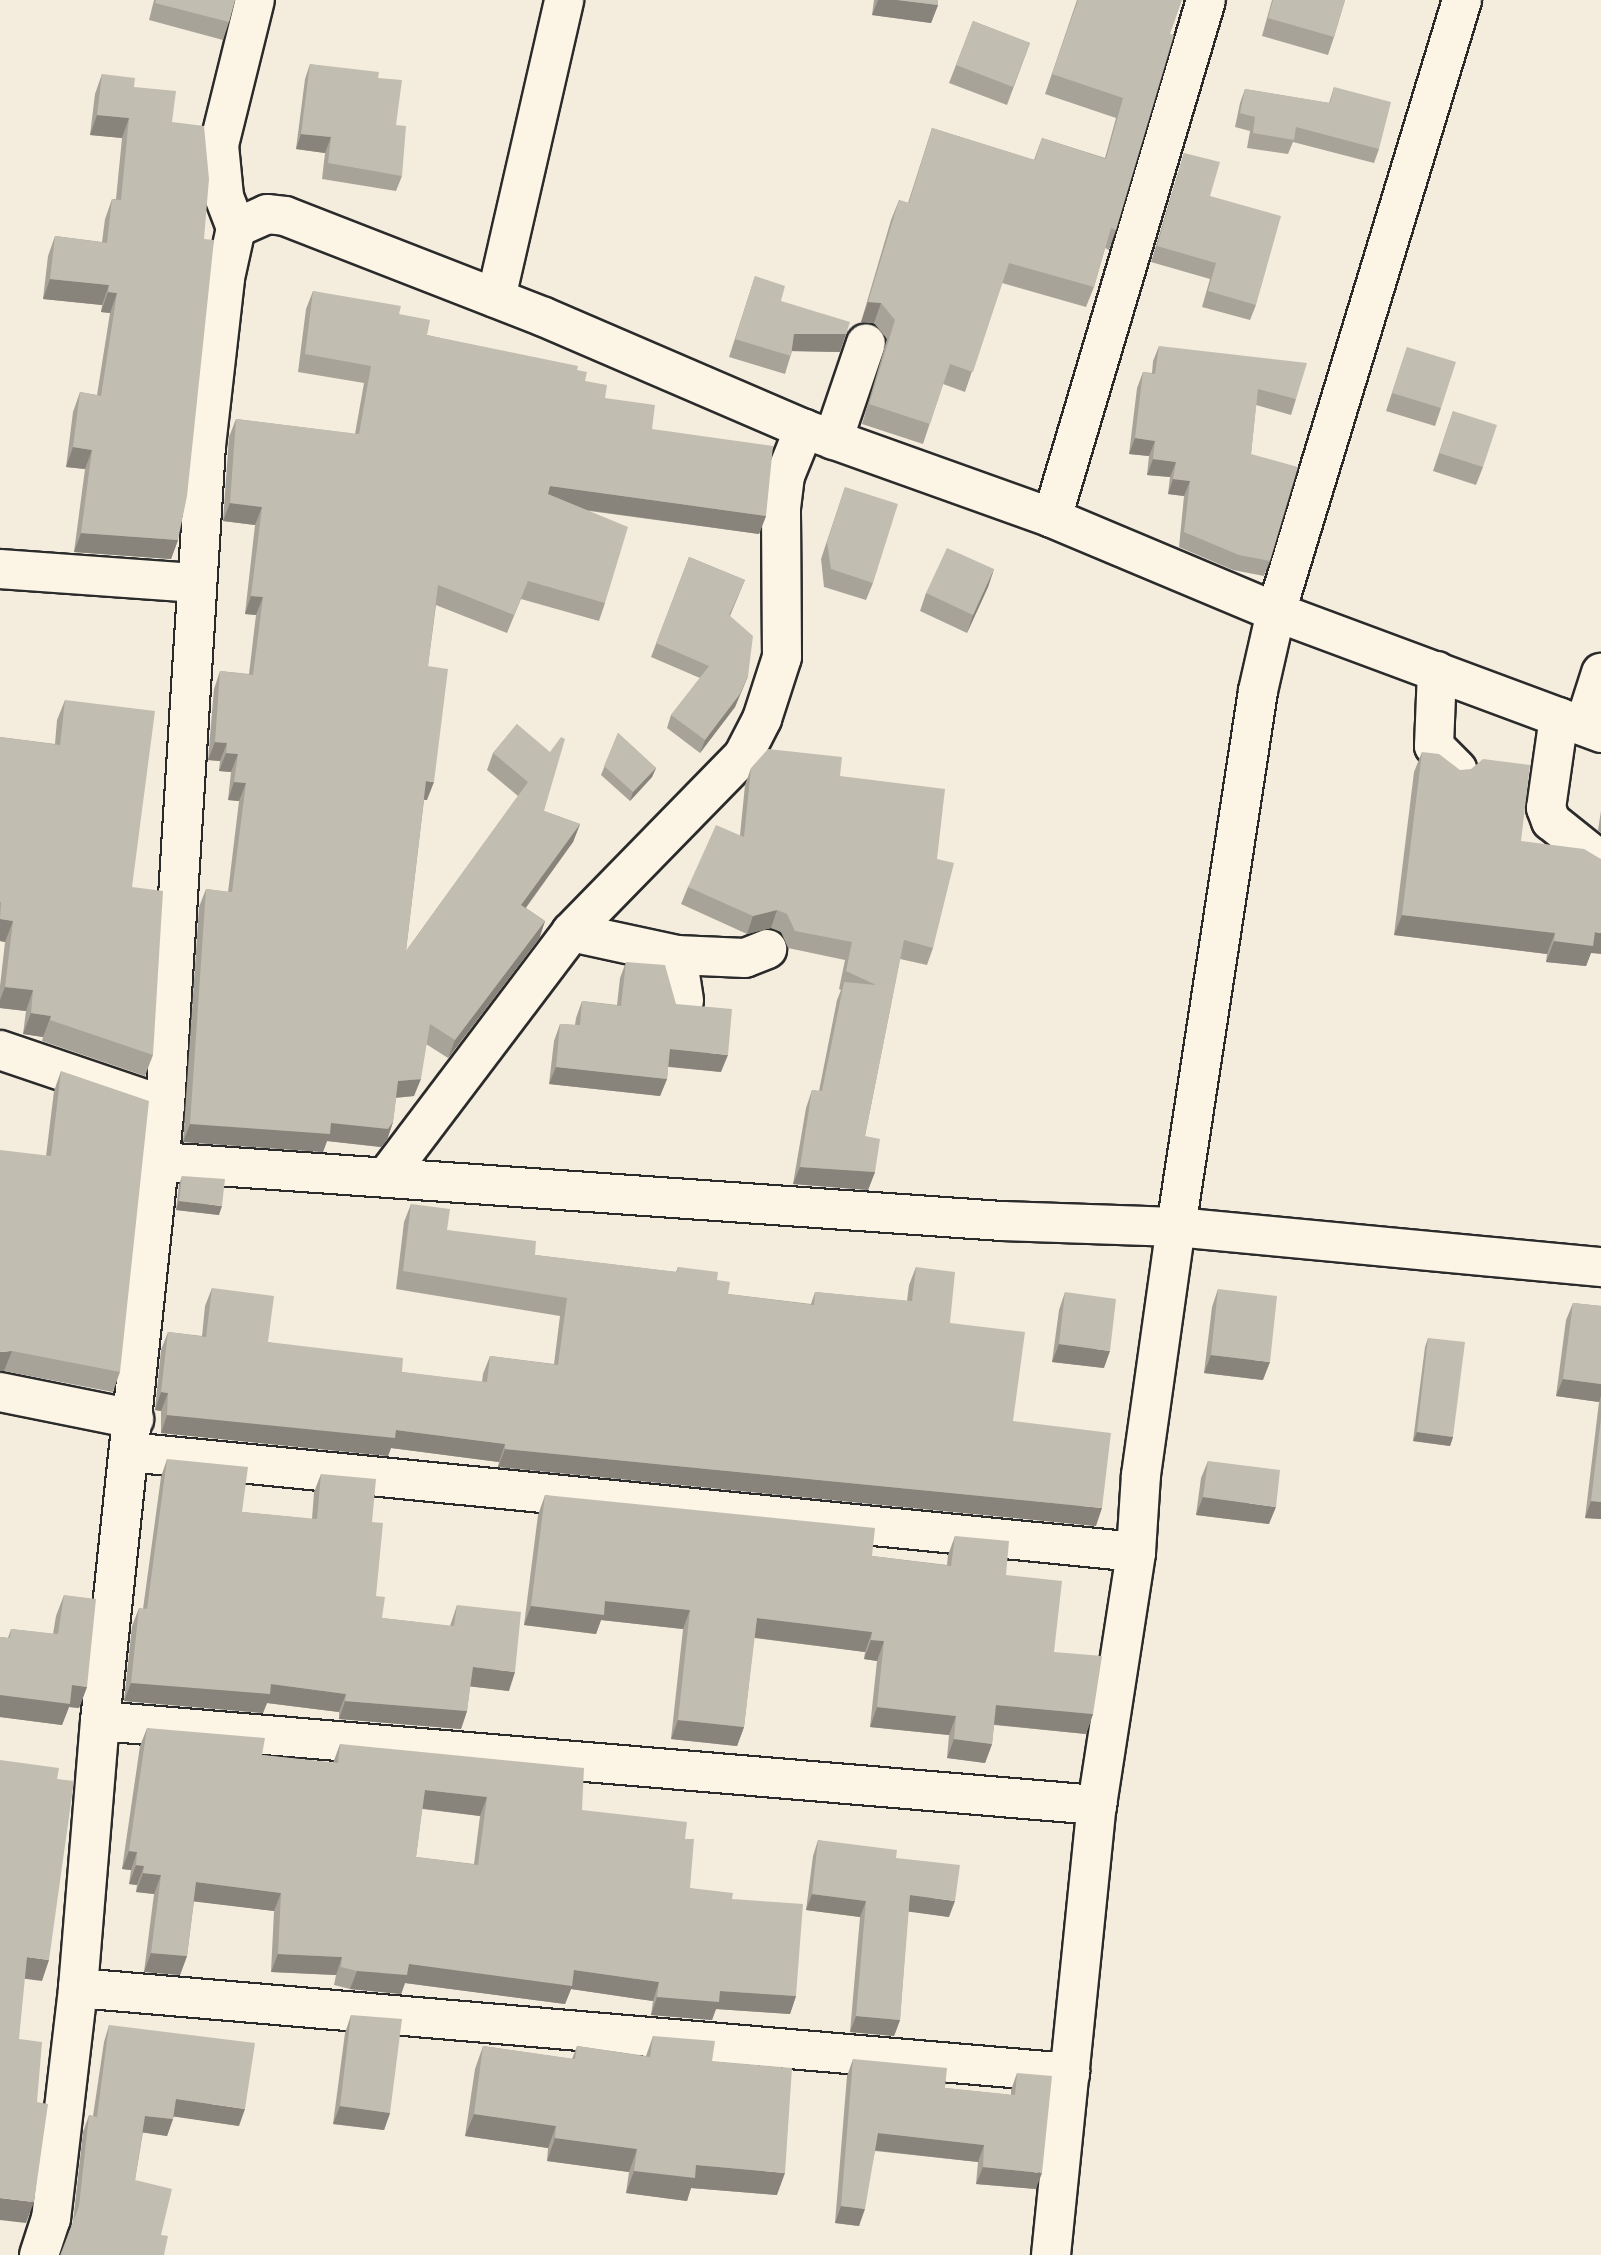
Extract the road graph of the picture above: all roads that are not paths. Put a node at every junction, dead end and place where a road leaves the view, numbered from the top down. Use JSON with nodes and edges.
{"nodes":[{"id":1,"x":255,"y":0,"type":"edge"},
{"id":2,"x":564,"y":0,"type":"edge"},
{"id":3,"x":1206,"y":0,"type":"edge"},
{"id":4,"x":1462,"y":0,"type":"edge"},
{"id":5,"x":236,"y":228,"type":"junction"},
{"id":6,"x":496,"y":299,"type":"junction"},
{"id":7,"x":866,"y":343,"type":"dead end"},
{"id":8,"x":818,"y":435,"type":"junction"},
{"id":9,"x":1052,"y":518,"type":"junction"},
{"id":10,"x":0,"y":569,"type":"edge"},
{"id":11,"x":196,"y":583,"type":"junction"},
{"id":12,"x":1276,"y":612,"type":"junction"},
{"id":13,"x":1437,"y":671,"type":"junction"},
{"id":14,"x":1601,"y":673,"type":"edge"},
{"id":15,"x":1581,"y":725,"type":"edge"},
{"id":16,"x":1457,"y":769,"type":"edge"},
{"id":17,"x":1601,"y":861,"type":"edge"},
{"id":18,"x":571,"y":932,"type":"junction"},
{"id":19,"x":767,"y":949,"type":"dead end"},
{"id":20,"x":677,"y":955,"type":"junction"},
{"id":21,"x":684,"y":999,"type":"dead end"},
{"id":22,"x":0,"y":1050,"type":"edge"},
{"id":23,"x":164,"y":1106,"type":"junction"},
{"id":24,"x":160,"y":1162,"type":"junction"},
{"id":25,"x":386,"y":1177,"type":"junction"},
{"id":26,"x":1175,"y":1227,"type":"junction"},
{"id":27,"x":1601,"y":1267,"type":"edge"},
{"id":28,"x":0,"y":1392,"type":"edge"},
{"id":29,"x":132,"y":1436,"type":"junction"},
{"id":30,"x":1136,"y":1552,"type":"junction"},
{"id":31,"x":100,"y":1721,"type":"junction"},
{"id":32,"x":1097,"y":1805,"type":"junction"},
{"id":33,"x":78,"y":1988,"type":"junction"},
{"id":34,"x":1070,"y":2074,"type":"junction"},
{"id":35,"x":39,"y":2255,"type":"edge"},
{"id":36,"x":1051,"y":2255,"type":"edge"}],
"edges":[{"from":1,"to":5,"type":"street"},
{"from":2,"to":6,"type":"street"},
{"from":3,"to":9,"type":"street"},
{"from":4,"to":12,"type":"street"},
{"from":5,"to":6,"type":"street"},
{"from":5,"to":11,"type":"street"},
{"from":6,"to":8,"type":"street"},
{"from":7,"to":8,"type":"street"},
{"from":8,"to":9,"type":"street"},
{"from":8,"to":18,"type":"street"},
{"from":9,"to":12,"type":"street"},
{"from":10,"to":11,"type":"street"},
{"from":11,"to":23,"type":"street"},
{"from":12,"to":13,"type":"street"},
{"from":12,"to":26,"type":"street"},
{"from":13,"to":15,"type":"street"},
{"from":13,"to":16,"type":"street"},
{"from":14,"to":15,"type":"street"},
{"from":15,"to":17,"type":"street"},
{"from":18,"to":20,"type":"street"},
{"from":18,"to":25,"type":"street"},
{"from":19,"to":20,"type":"street"},
{"from":20,"to":21,"type":"street"},
{"from":22,"to":23,"type":"street"},
{"from":23,"to":24,"type":"street"},
{"from":24,"to":25,"type":"street"},
{"from":24,"to":29,"type":"street"},
{"from":25,"to":26,"type":"street"},
{"from":26,"to":27,"type":"street"},
{"from":26,"to":30,"type":"street"},
{"from":28,"to":29,"type":"street"},
{"from":29,"to":30,"type":"street"},
{"from":29,"to":31,"type":"street"},
{"from":30,"to":32,"type":"street"},
{"from":31,"to":32,"type":"street"},
{"from":31,"to":33,"type":"street"},
{"from":32,"to":34,"type":"street"},
{"from":33,"to":34,"type":"street"},
{"from":33,"to":35,"type":"street"},
{"from":34,"to":36,"type":"street"}]}
